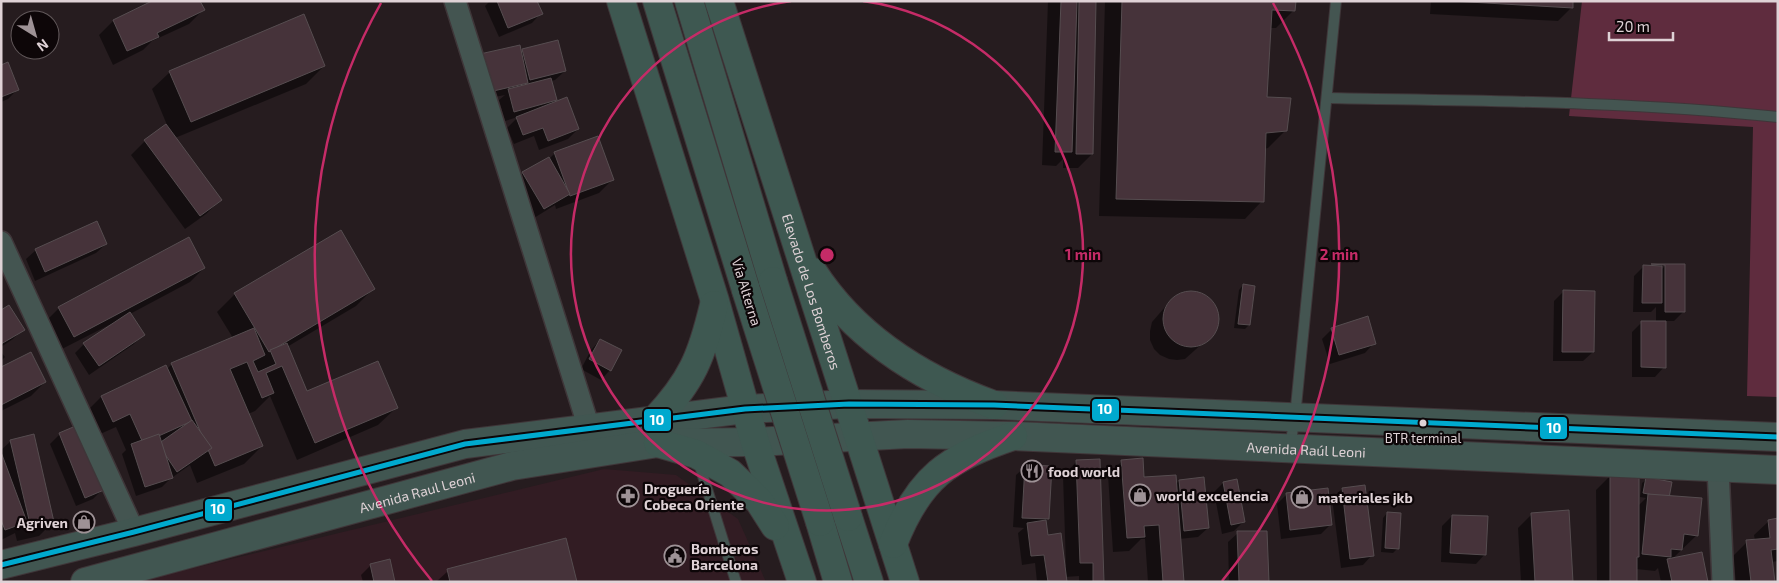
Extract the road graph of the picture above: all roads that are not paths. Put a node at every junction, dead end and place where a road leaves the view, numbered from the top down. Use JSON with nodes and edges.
{"nodes":[{"id":1,"x":454,"y":1,"type":"edge"},
{"id":2,"x":621,"y":1,"type":"edge"},
{"id":3,"x":657,"y":1,"type":"edge"},
{"id":4,"x":689,"y":1,"type":"edge"},
{"id":5,"x":719,"y":1,"type":"edge"},
{"id":6,"x":1336,"y":1,"type":"edge"},
{"id":7,"x":1326,"y":98,"type":"junction"},
{"id":8,"x":1778,"y":117,"type":"edge"},
{"id":9,"x":1,"y":242,"type":"edge"},
{"id":10,"x":799,"y":250,"type":"junction"},
{"id":11,"x":715,"y":301,"type":"junction"},
{"id":12,"x":849,"y":404,"type":"junction"},
{"id":13,"x":994,"y":405,"type":"junction"},
{"id":14,"x":745,"y":409,"type":"junction"},
{"id":15,"x":1295,"y":417,"type":"junction"},
{"id":16,"x":589,"y":428,"type":"junction"},
{"id":17,"x":656,"y":432,"type":"junction"},
{"id":18,"x":1013,"y":436,"type":"junction"},
{"id":19,"x":859,"y":437,"type":"junction"},
{"id":20,"x":1778,"y":437,"type":"edge"},
{"id":21,"x":755,"y":442,"type":"junction"},
{"id":22,"x":1290,"y":448,"type":"junction"},
{"id":23,"x":696,"y":454,"type":"junction"},
{"id":24,"x":1718,"y":468,"type":"junction"},
{"id":25,"x":1778,"y":470,"type":"edge"},
{"id":26,"x":134,"y":532,"type":"junction"},
{"id":27,"x":892,"y":544,"type":"junction"},
{"id":28,"x":1,"y":565,"type":"edge"},
{"id":29,"x":801,"y":577,"type":"edge"},
{"id":30,"x":85,"y":582,"type":"edge"},
{"id":31,"x":736,"y":582,"type":"edge"},
{"id":32,"x":838,"y":582,"type":"edge"},
{"id":33,"x":869,"y":582,"type":"edge"},
{"id":34,"x":904,"y":582,"type":"edge"},
{"id":35,"x":1723,"y":582,"type":"edge"}],
"edges":[{"from":1,"to":16,"type":"street"},
{"from":2,"to":11,"type":"highway"},
{"from":3,"to":32,"type":"highway","name":"Vía Alterna","bridge":true},
{"from":4,"to":33,"type":"highway","bridge":true},
{"from":5,"to":10,"type":"highway","name":"Elevado de Los Bomberos"},
{"from":6,"to":7,"type":"lane"},
{"from":7,"to":8,"type":"lane"},
{"from":7,"to":15,"type":"lane"},
{"from":9,"to":26,"type":"street"},
{"from":10,"to":12,"type":"highway","name":"Elevado de Los Bomberos"},
{"from":10,"to":13,"type":"highway"},
{"from":11,"to":14,"type":"highway"},
{"from":11,"to":17,"type":"highway"},
{"from":12,"to":13,"type":"main road","name":"Avenida Raul Leoni"},
{"from":12,"to":14,"type":"main road","name":"Avenida Raul Leoni"},
{"from":12,"to":19,"type":"highway","name":"Elevado de Los Bomberos"},
{"from":13,"to":15,"type":"main road","name":"Avenida Raul Leoni"},
{"from":14,"to":17,"type":"main road","name":"Avenida Raul Leoni"},
{"from":14,"to":21,"type":"highway"},
{"from":15,"to":20,"type":"main road","name":"Avenida Raul Leoni"},
{"from":15,"to":22,"type":"lane"},
{"from":16,"to":17,"type":"main road","name":"Avenida Raul Leoni"},
{"from":16,"to":26,"type":"main road","name":"Avenida Raul Leoni"},
{"from":17,"to":21,"type":"main road","name":"Avenida Raul Leoni"},
{"from":17,"to":23,"type":"highway"},
{"from":17,"to":30,"type":"main road","name":"Avenida Raul Leoni"},
{"from":18,"to":19,"type":"main road","name":"Avenida Raúl Leoni"},
{"from":18,"to":22,"type":"main road","name":"Avenida Raúl Leoni"},
{"from":18,"to":27,"type":"highway"},
{"from":19,"to":21,"type":"main road","name":"Avenida Raul Leoni"},
{"from":19,"to":27,"type":"highway","name":"Elevado de Los Bomberos"},
{"from":21,"to":29,"type":"highway"},
{"from":22,"to":24,"type":"main road","name":"Avenida Raúl Leoni"},
{"from":23,"to":29,"type":"highway"},
{"from":23,"to":31,"type":"lane"},
{"from":24,"to":25,"type":"main road","name":"Avenida Raúl Leoni"},
{"from":24,"to":35,"type":"street"},
{"from":26,"to":28,"type":"main road","name":"Avenida Raul Leoni"},
{"from":27,"to":34,"type":"highway","name":"Elevado de Los Bomberos"}]}
